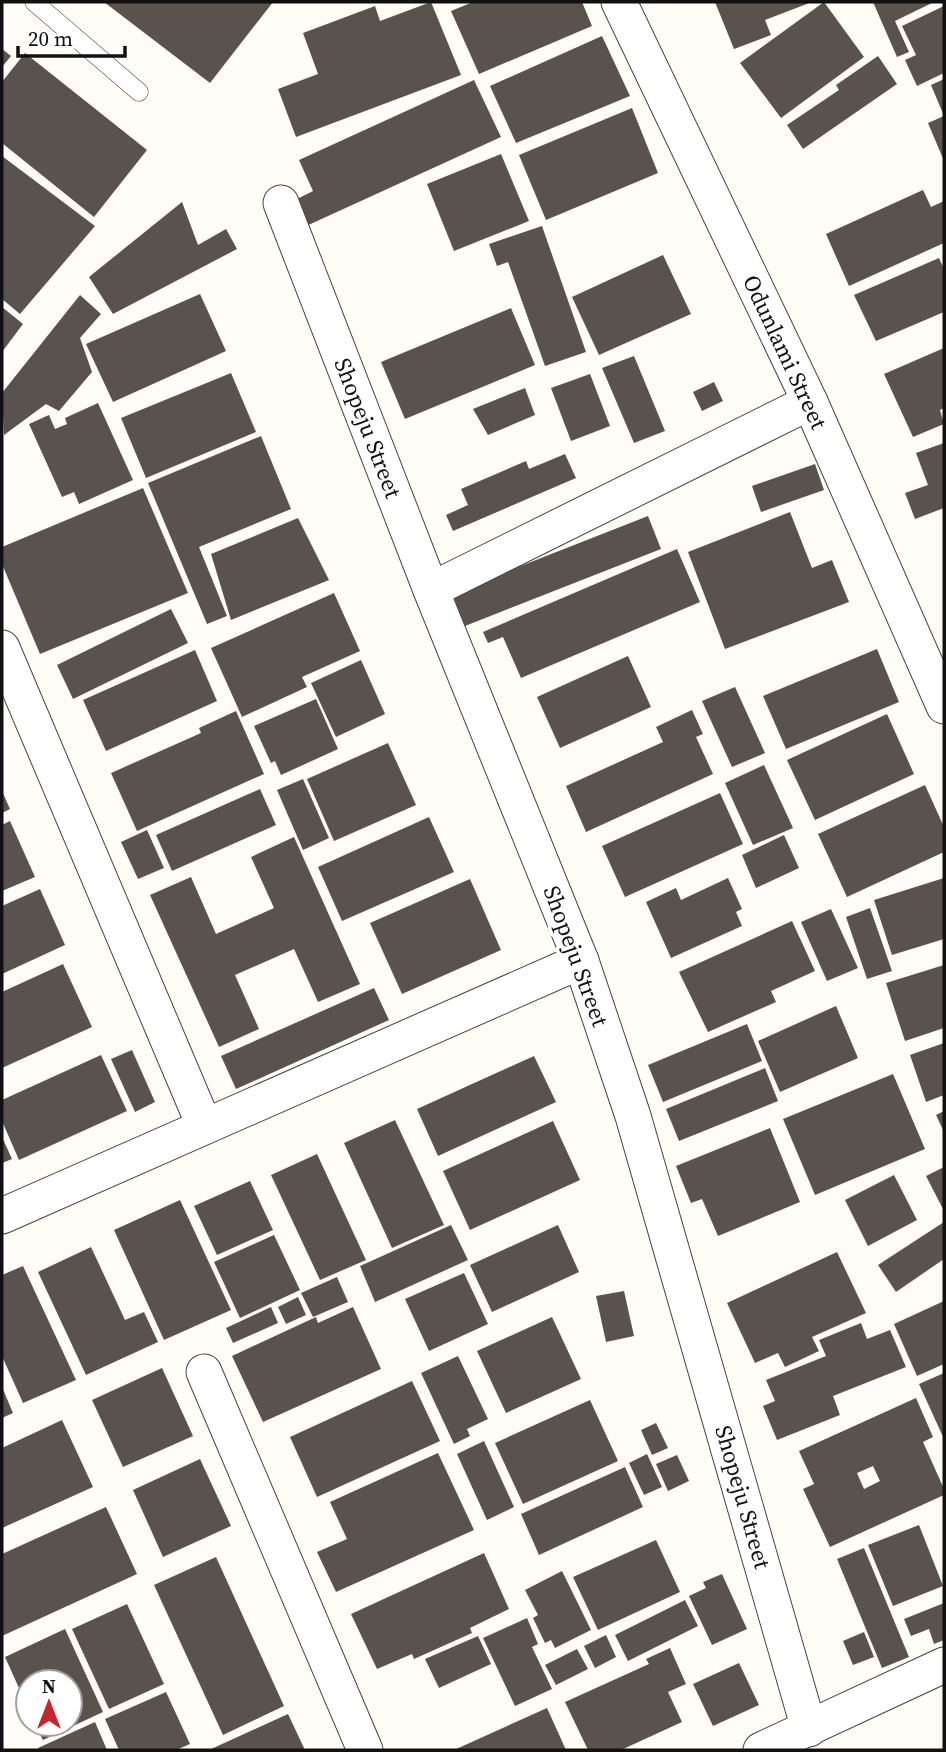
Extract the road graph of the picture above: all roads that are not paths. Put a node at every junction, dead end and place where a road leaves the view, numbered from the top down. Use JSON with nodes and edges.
{"nodes":[{"id":1,"x":34,"y":2,"type":"edge"},
{"id":2,"x":620,"y":2,"type":"edge"},
{"id":3,"x":139,"y":92,"type":"dead end"},
{"id":4,"x":281,"y":203,"type":"dead end"},
{"id":5,"x":810,"y":402,"type":"junction"},
{"id":6,"x":431,"y":590,"type":"junction"},
{"id":7,"x":2,"y":648,"type":"edge"},
{"id":8,"x":944,"y":706,"type":"edge"},
{"id":9,"x":581,"y":961,"type":"junction"},
{"id":10,"x":204,"y":1125,"type":"junction"},
{"id":11,"x":2,"y":1216,"type":"edge"},
{"id":12,"x":204,"y":1372,"type":"dead end"},
{"id":13,"x":944,"y":1665,"type":"edge"},
{"id":14,"x":809,"y":1729,"type":"junction"},
{"id":15,"x":365,"y":1750,"type":"edge"},
{"id":16,"x":761,"y":1750,"type":"edge"}],
"edges":[{"from":1,"to":3,"type":"lane"},
{"from":2,"to":5,"type":"street","name":"Odunlami Street"},
{"from":4,"to":6,"type":"street","name":"Shopeju Street"},
{"from":5,"to":6,"type":"street"},
{"from":5,"to":8,"type":"street","name":"Odunlami Street"},
{"from":6,"to":9,"type":"street","name":"Shopeju Street"},
{"from":7,"to":10,"type":"street"},
{"from":9,"to":10,"type":"street"},
{"from":9,"to":14,"type":"street","name":"Shopeju Street"},
{"from":10,"to":11,"type":"street"},
{"from":12,"to":15,"type":"street"},
{"from":13,"to":14,"type":"street"},
{"from":14,"to":16,"type":"street"}]}
